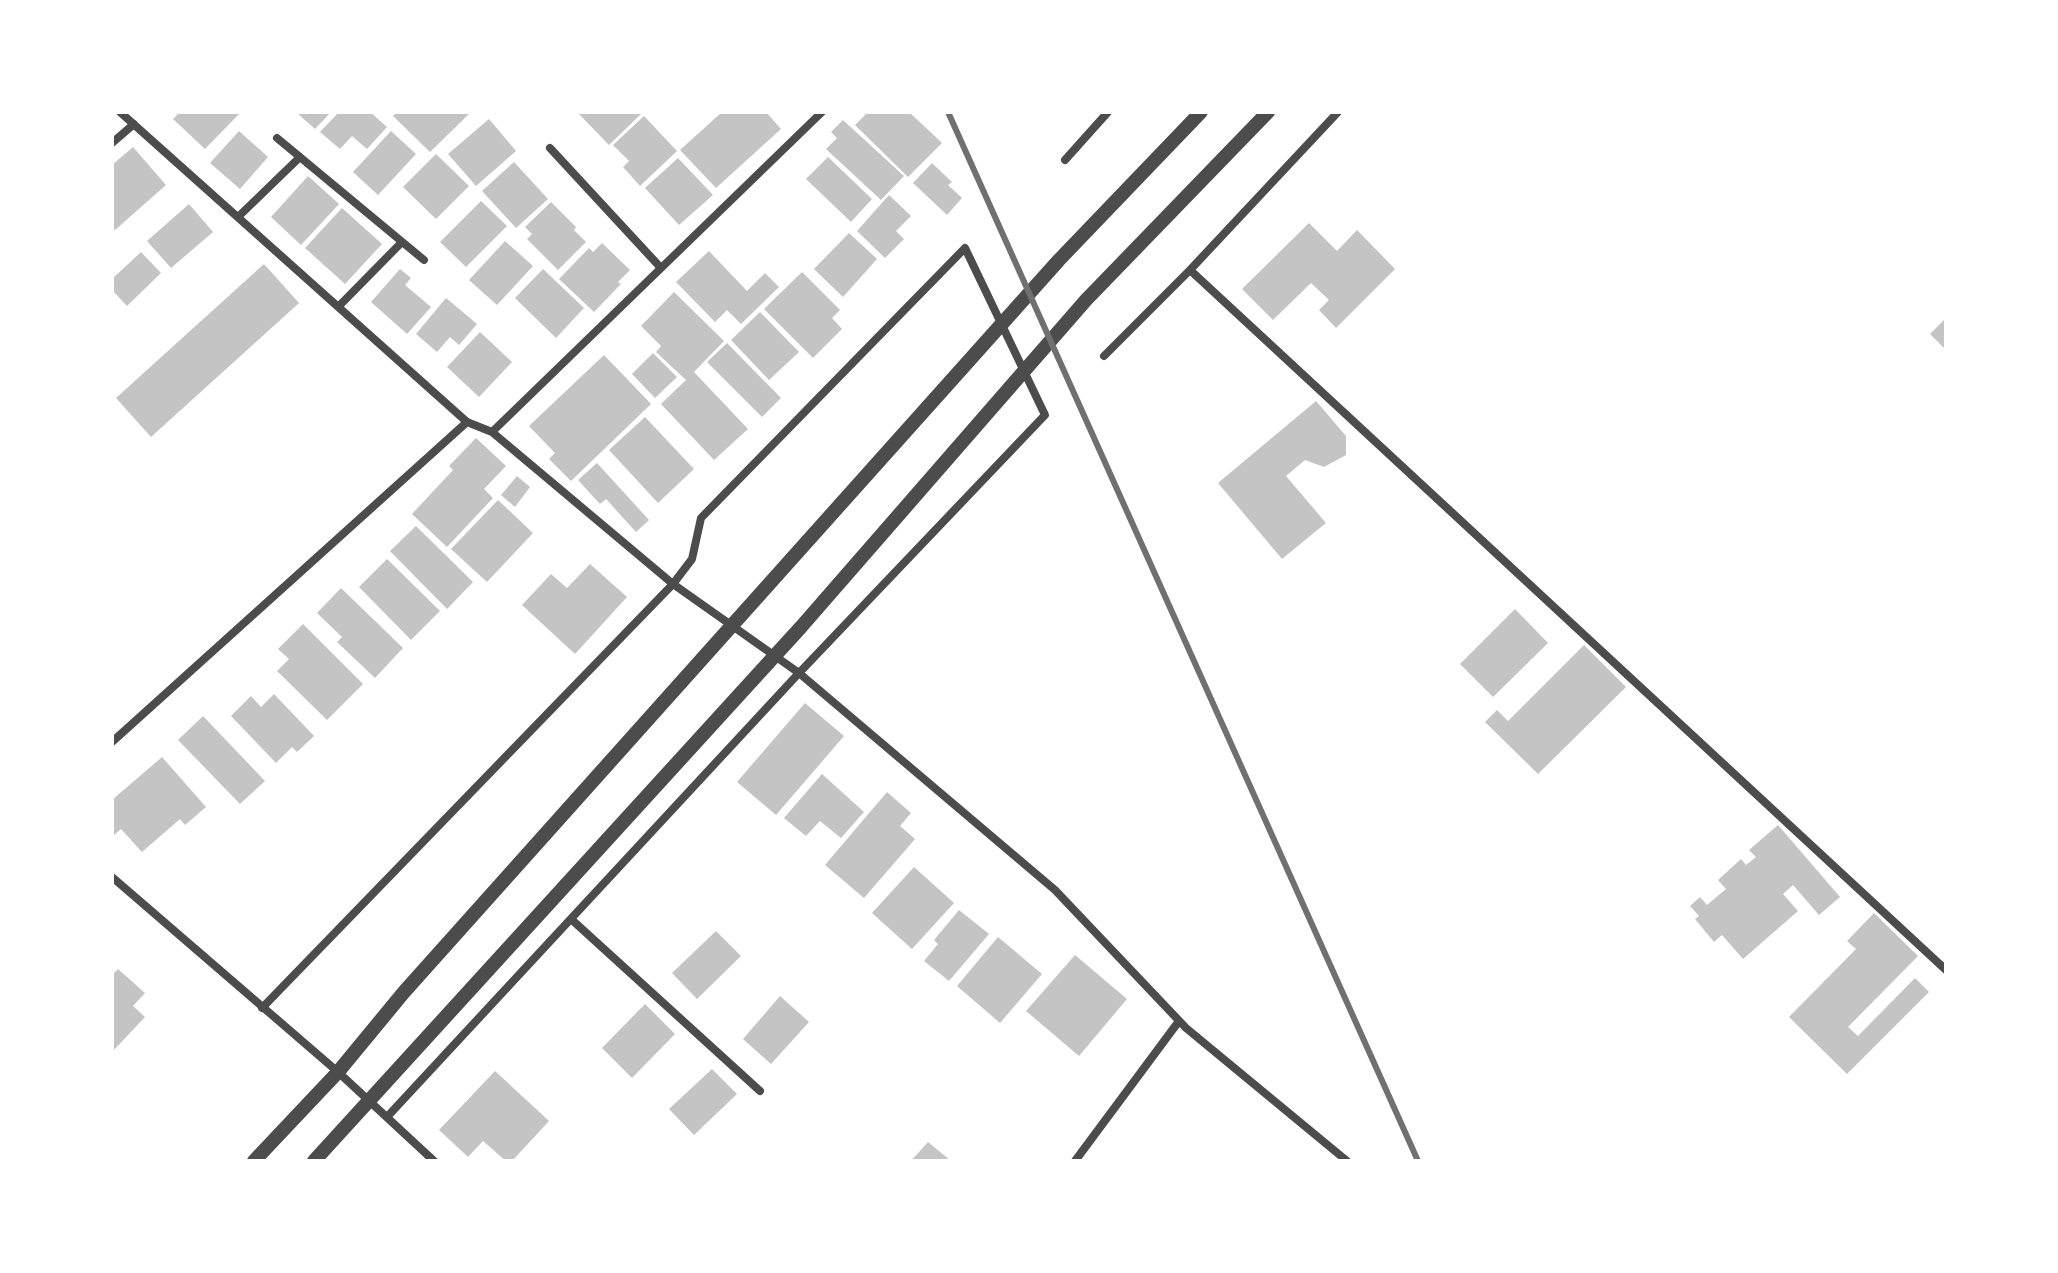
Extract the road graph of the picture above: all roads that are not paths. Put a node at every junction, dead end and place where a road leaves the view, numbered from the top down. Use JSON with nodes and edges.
{"nodes":[{"id":1,"x":120,"y":112,"type":"edge"},
{"id":2,"x":822,"y":112,"type":"edge"},
{"id":3,"x":1108,"y":112,"type":"edge"},
{"id":4,"x":1201,"y":112,"type":"edge"},
{"id":5,"x":1268,"y":112,"type":"edge"},
{"id":6,"x":1338,"y":112,"type":"edge"},
{"id":7,"x":134,"y":124,"type":"junction"},
{"id":8,"x":277,"y":138,"type":"dead end"},
{"id":9,"x":112,"y":143,"type":"edge"},
{"id":10,"x":550,"y":148,"type":"dead end"},
{"id":11,"x":300,"y":157,"type":"junction"},
{"id":12,"x":1065,"y":160,"type":"dead end"},
{"id":13,"x":238,"y":217,"type":"junction"},
{"id":14,"x":402,"y":242,"type":"junction"},
{"id":15,"x":424,"y":260,"type":"dead end"},
{"id":16,"x":661,"y":268,"type":"junction"},
{"id":17,"x":1190,"y":270,"type":"junction"},
{"id":18,"x":338,"y":307,"type":"junction"},
{"id":19,"x":1104,"y":356,"type":"dead end"},
{"id":20,"x":467,"y":422,"type":"junction"},
{"id":21,"x":492,"y":432,"type":"junction"},
{"id":22,"x":673,"y":584,"type":"junction"},
{"id":23,"x":799,"y":673,"type":"junction"},
{"id":24,"x":112,"y":742,"type":"edge"},
{"id":25,"x":112,"y":877,"type":"edge"},
{"id":26,"x":571,"y":919,"type":"junction"},
{"id":27,"x":1946,"y":970,"type":"edge"},
{"id":28,"x":262,"y":1008,"type":"junction"},
{"id":29,"x":1179,"y":1021,"type":"junction"},
{"id":30,"x":338,"y":1072,"type":"junction"},
{"id":31,"x":760,"y":1091,"type":"dead end"},
{"id":32,"x":371,"y":1101,"type":"junction"},
{"id":33,"x":387,"y":1117,"type":"junction"},
{"id":34,"x":254,"y":1161,"type":"edge"},
{"id":35,"x":314,"y":1161,"type":"edge"},
{"id":36,"x":434,"y":1161,"type":"edge"},
{"id":37,"x":1075,"y":1161,"type":"edge"},
{"id":38,"x":1347,"y":1161,"type":"edge"}],
"edges":[{"from":1,"to":7,"type":"street"},
{"from":2,"to":16,"type":"street"},
{"from":3,"to":12,"type":"street"},
{"from":4,"to":30,"type":"street"},
{"from":5,"to":32,"type":"street"},
{"from":6,"to":17,"type":"street"},
{"from":7,"to":9,"type":"street"},
{"from":7,"to":13,"type":"street"},
{"from":8,"to":11,"type":"street"},
{"from":10,"to":16,"type":"street"},
{"from":11,"to":13,"type":"street"},
{"from":11,"to":14,"type":"street"},
{"from":13,"to":18,"type":"street"},
{"from":14,"to":15,"type":"street"},
{"from":14,"to":18,"type":"street"},
{"from":16,"to":21,"type":"street"},
{"from":17,"to":19,"type":"street"},
{"from":17,"to":27,"type":"street"},
{"from":18,"to":20,"type":"street"},
{"from":20,"to":21,"type":"street"},
{"from":20,"to":24,"type":"street"},
{"from":21,"to":22,"type":"street"},
{"from":22,"to":23,"type":"street"},
{"from":22,"to":23,"type":"street"},
{"from":22,"to":28,"type":"street"},
{"from":23,"to":26,"type":"street"},
{"from":23,"to":29,"type":"street"},
{"from":25,"to":28,"type":"street"},
{"from":26,"to":31,"type":"street"},
{"from":26,"to":33,"type":"street"},
{"from":28,"to":30,"type":"street"},
{"from":29,"to":37,"type":"street"},
{"from":29,"to":38,"type":"street"},
{"from":30,"to":32,"type":"street"},
{"from":30,"to":34,"type":"street"},
{"from":32,"to":33,"type":"street"},
{"from":32,"to":35,"type":"street"},
{"from":33,"to":36,"type":"street"}]}
